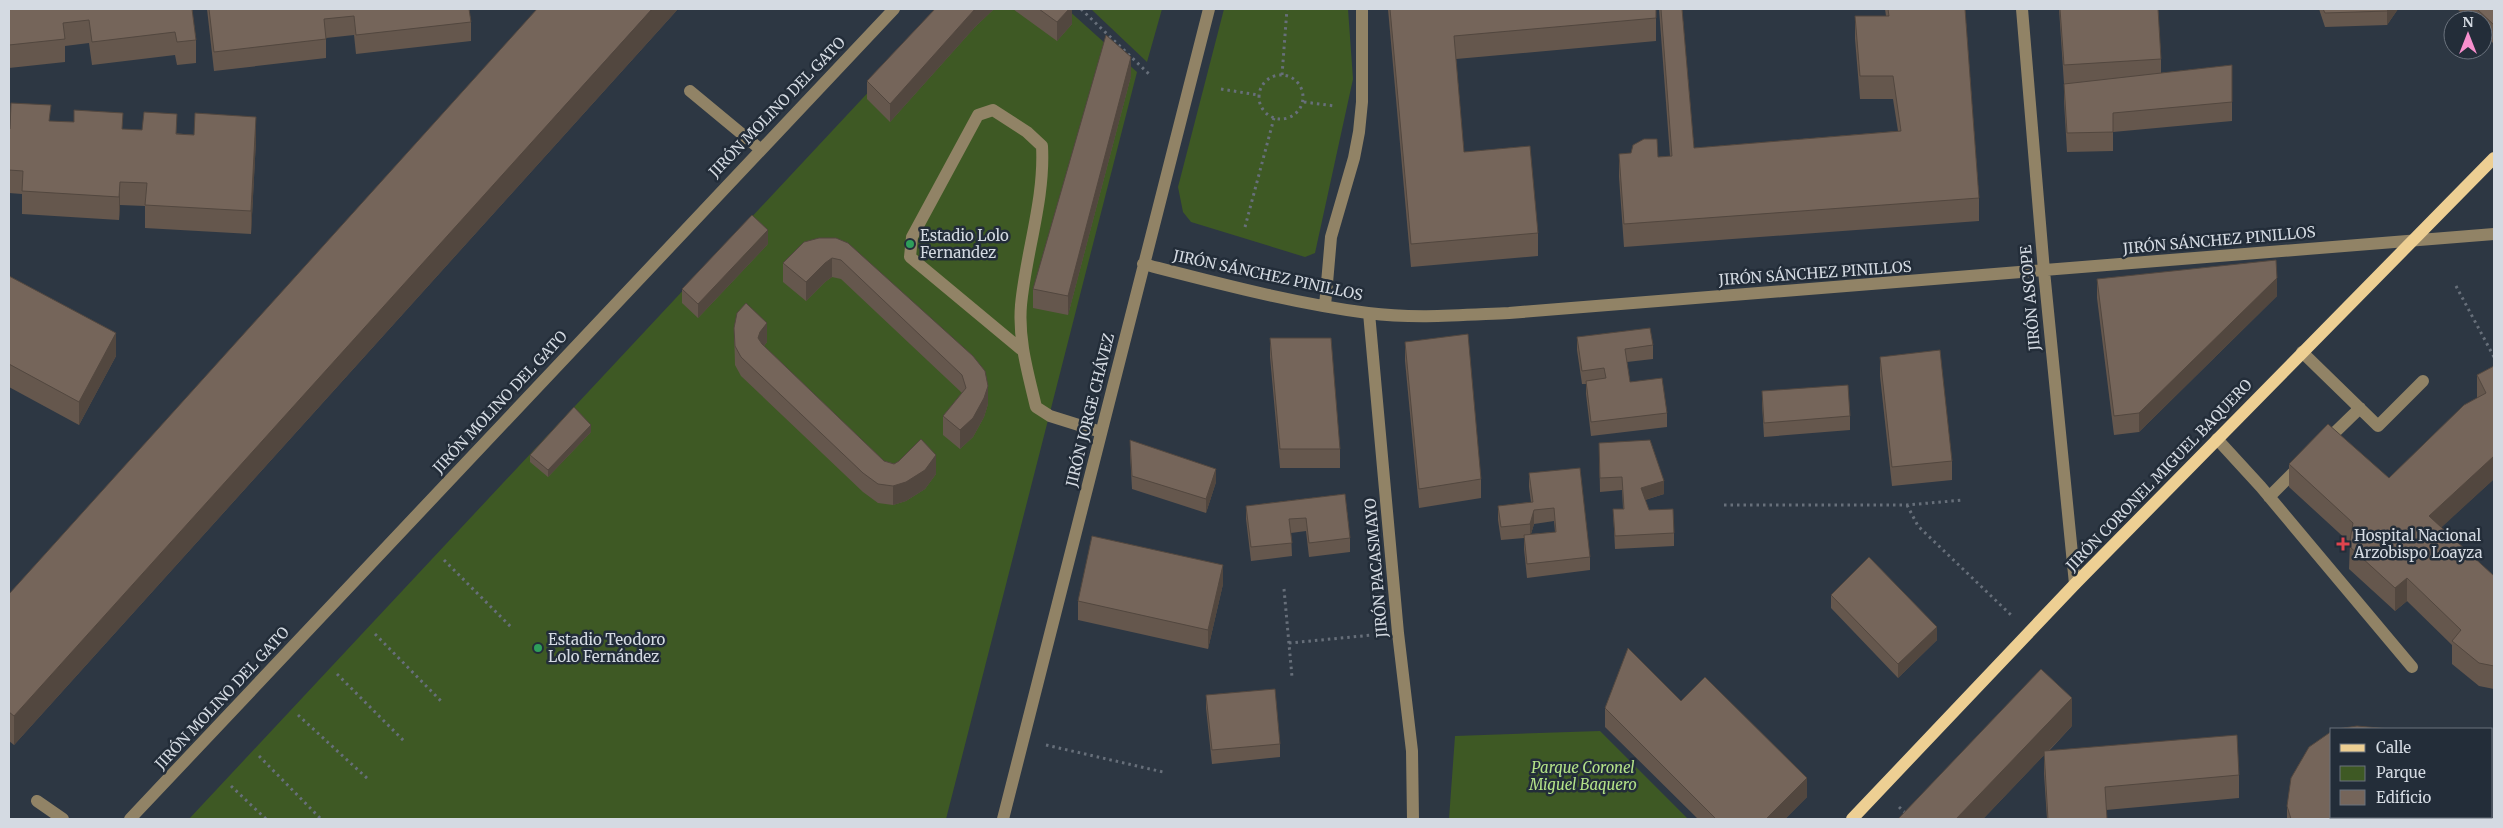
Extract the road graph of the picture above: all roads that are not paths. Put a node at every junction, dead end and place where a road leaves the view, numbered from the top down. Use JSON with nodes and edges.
{"nodes":[{"id":1,"x":894,"y":9,"type":"edge"},
{"id":2,"x":1209,"y":9,"type":"edge"},
{"id":3,"x":1362,"y":9,"type":"edge"},
{"id":4,"x":2022,"y":9,"type":"edge"},
{"id":5,"x":690,"y":91,"type":"dead end"},
{"id":6,"x":760,"y":148,"type":"junction"},
{"id":7,"x":2494,"y":158,"type":"edge"},
{"id":8,"x":2494,"y":234,"type":"edge"},
{"id":9,"x":2411,"y":241,"type":"junction"},
{"id":10,"x":1143,"y":264,"type":"junction"},
{"id":11,"x":2044,"y":271,"type":"junction"},
{"id":12,"x":1325,"y":306,"type":"junction"},
{"id":13,"x":1369,"y":313,"type":"junction"},
{"id":14,"x":1022,"y":350,"type":"junction"},
{"id":15,"x":2302,"y":352,"type":"junction"},
{"id":16,"x":2423,"y":381,"type":"dead end"},
{"id":17,"x":2360,"y":408,"type":"junction"},
{"id":18,"x":1102,"y":432,"type":"junction"},
{"id":19,"x":2217,"y":439,"type":"junction"},
{"id":20,"x":2269,"y":496,"type":"junction"},
{"id":21,"x":2075,"y":584,"type":"junction"},
{"id":22,"x":2412,"y":668,"type":"dead end"},
{"id":23,"x":38,"y":802,"type":"dead end"},
{"id":24,"x":64,"y":819,"type":"edge"},
{"id":25,"x":130,"y":819,"type":"edge"},
{"id":26,"x":1003,"y":819,"type":"edge"},
{"id":27,"x":1413,"y":819,"type":"edge"},
{"id":28,"x":1852,"y":819,"type":"edge"}],
"edges":[{"from":1,"to":6,"type":"street","name":"JIRÓN MOLINO DEL GATO"},
{"from":2,"to":10,"type":"street","name":"JIRÓN JORGE CHÁVEZ"},
{"from":3,"to":12,"type":"street"},
{"from":4,"to":11,"type":"street","name":"JIRÓN ASCOPE"},
{"from":5,"to":6,"type":"street"},
{"from":6,"to":25,"type":"street","name":"JIRÓN MOLINO DEL GATO"},
{"from":7,"to":9,"type":"main road","name":"JIRÓN CORONEL MIGUEL BAQUERO"},
{"from":8,"to":9,"type":"street","name":"JIRÓN SÁNCHEZ PINILLOS"},
{"from":9,"to":11,"type":"street","name":"JIRÓN SÁNCHEZ PINILLOS"},
{"from":9,"to":15,"type":"main road","name":"JIRÓN CORONEL MIGUEL BAQUERO"},
{"from":10,"to":12,"type":"street","name":"JIRÓN SÁNCHEZ PINILLOS"},
{"from":10,"to":18,"type":"street","name":"JIRÓN JORGE CHÁVEZ"},
{"from":11,"to":13,"type":"street","name":"JIRÓN SÁNCHEZ PINILLOS"},
{"from":11,"to":21,"type":"street","name":"JIRÓN ASCOPE"},
{"from":12,"to":13,"type":"street","name":"JIRÓN SÁNCHEZ PINILLOS"},
{"from":13,"to":27,"type":"street","name":"JIRÓN PACASMAYO"},
{"from":14,"to":14,"type":"street"},
{"from":14,"to":18,"type":"street"},
{"from":15,"to":17,"type":"street"},
{"from":15,"to":19,"type":"main road","name":"JIRÓN CORONEL MIGUEL BAQUERO"},
{"from":16,"to":17,"type":"street"},
{"from":17,"to":20,"type":"street"},
{"from":18,"to":26,"type":"street","name":"JIRÓN JORGE CHÁVEZ"},
{"from":19,"to":20,"type":"street"},
{"from":19,"to":21,"type":"main road","name":"JIRÓN CORONEL MIGUEL BAQUERO"},
{"from":20,"to":22,"type":"street"},
{"from":21,"to":28,"type":"main road","name":"JIRÓN CORONEL MIGUEL BAQUERO"},
{"from":23,"to":24,"type":"street"}]}
